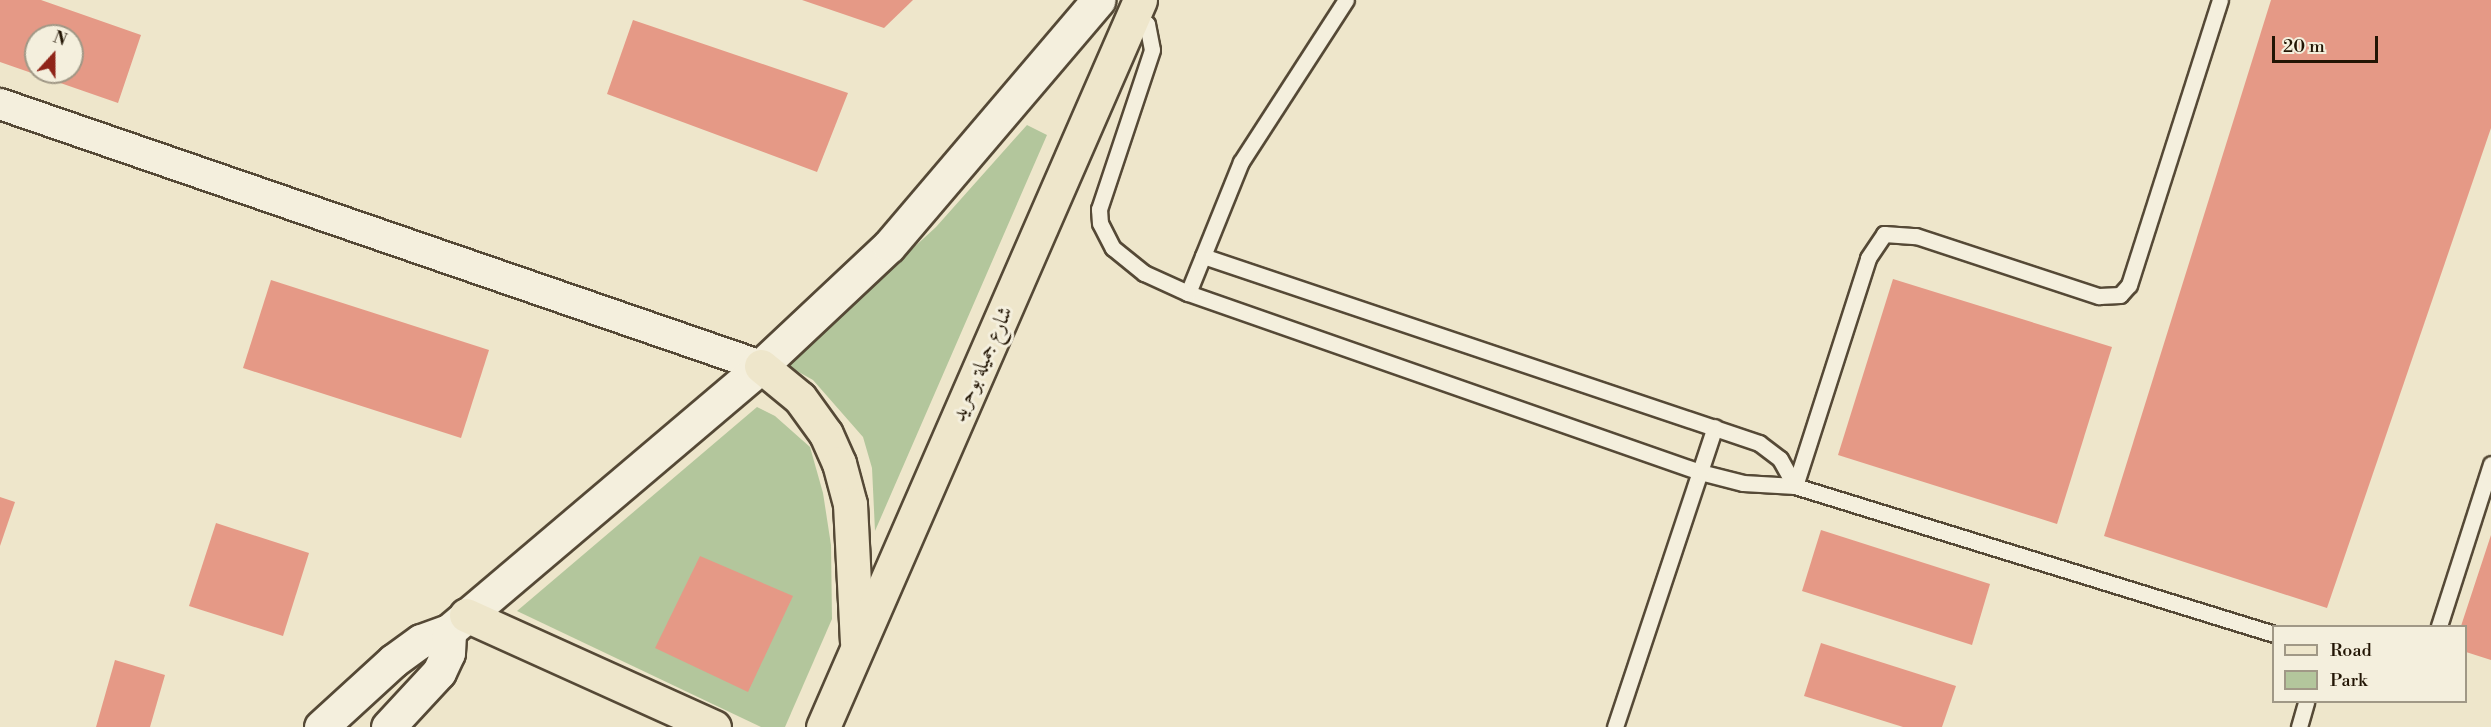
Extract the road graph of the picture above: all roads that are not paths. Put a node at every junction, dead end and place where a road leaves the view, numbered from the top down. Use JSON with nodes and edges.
{"nodes":[{"id":1,"x":1098,"y":0,"type":"edge"},
{"id":2,"x":1346,"y":0,"type":"edge"},
{"id":3,"x":2220,"y":0,"type":"edge"},
{"id":4,"x":1137,"y":7,"type":"edge"},
{"id":5,"x":0,"y":104,"type":"edge"},
{"id":6,"x":1203,"y":256,"type":"junction"},
{"id":7,"x":1188,"y":293,"type":"junction"},
{"id":8,"x":761,"y":366,"type":"junction"},
{"id":9,"x":1714,"y":427,"type":"junction"},
{"id":10,"x":2491,"y":464,"type":"edge"},
{"id":11,"x":1700,"y":472,"type":"junction"},
{"id":12,"x":1795,"y":486,"type":"junction"},
{"id":13,"x":458,"y":623,"type":"junction"},
{"id":14,"x":2440,"y":625,"type":"edge"},
{"id":15,"x":2272,"y":633,"type":"edge"},
{"id":16,"x":858,"y":649,"type":"junction"},
{"id":17,"x":2306,"y":703,"type":"edge"},
{"id":18,"x":321,"y":727,"type":"edge"},
{"id":19,"x":388,"y":727,"type":"edge"},
{"id":20,"x":714,"y":727,"type":"edge"},
{"id":21,"x":823,"y":727,"type":"edge"},
{"id":22,"x":1615,"y":727,"type":"edge"},
{"id":23,"x":2299,"y":727,"type":"edge"}],
"edges":[{"from":1,"to":8,"type":"main road"},
{"from":2,"to":6,"type":"lane"},
{"from":3,"to":12,"type":"lane"},
{"from":4,"to":7,"type":"lane"},
{"from":4,"to":16,"type":"main road","name":"شارع جميلة بوحريد"},
{"from":5,"to":8,"type":"street"},
{"from":6,"to":7,"type":"lane"},
{"from":6,"to":9,"type":"lane"},
{"from":7,"to":11,"type":"lane"},
{"from":8,"to":13,"type":"main road"},
{"from":8,"to":16,"type":"main road"},
{"from":9,"to":11,"type":"lane"},
{"from":9,"to":12,"type":"lane"},
{"from":10,"to":14,"type":"lane"},
{"from":11,"to":12,"type":"lane"},
{"from":11,"to":22,"type":"lane"},
{"from":12,"to":15,"type":"lane"},
{"from":13,"to":18,"type":"main road"},
{"from":13,"to":19,"type":"main road"},
{"from":13,"to":20,"type":"main road"},
{"from":16,"to":21,"type":"main road","name":"شارع جميلة بوحريد"},
{"from":17,"to":23,"type":"lane"}]}
